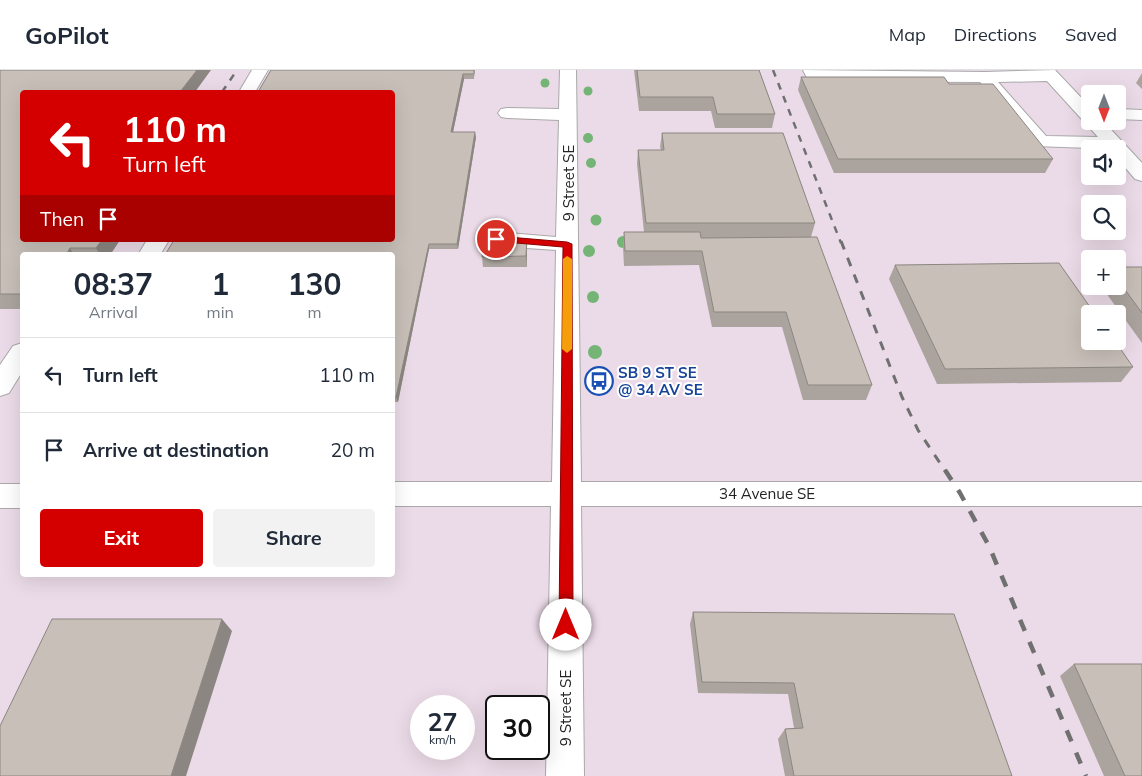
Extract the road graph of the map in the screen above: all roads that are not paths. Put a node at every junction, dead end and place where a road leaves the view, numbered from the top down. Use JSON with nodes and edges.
{"nodes":[{"id":1,"x":260,"y":70,"type":"edge"},
{"id":2,"x":568,"y":70,"type":"edge"},
{"id":3,"x":811,"y":70,"type":"edge"},
{"id":4,"x":918,"y":73,"type":"edge"},
{"id":5,"x":983,"y":73,"type":"edge"},
{"id":6,"x":1049,"y":73,"type":"edge"},
{"id":7,"x":248,"y":90,"type":"edge"},
{"id":8,"x":1081,"y":107,"type":"edge"},
{"id":9,"x":507,"y":113,"type":"dead end"},
{"id":10,"x":1126,"y":114,"type":"edge"},
{"id":11,"x":568,"y":115,"type":"junction"},
{"id":12,"x":1142,"y":115,"type":"edge"},
{"id":13,"x":1101,"y":130,"type":"edge"},
{"id":14,"x":1109,"y":140,"type":"edge"},
{"id":15,"x":1081,"y":143,"type":"edge"},
{"id":16,"x":1126,"y":158,"type":"edge"},
{"id":17,"x":1142,"y":175,"type":"edge"},
{"id":18,"x":496,"y":239,"type":"edge"},
{"id":19,"x":567,"y":244,"type":"junction"},
{"id":20,"x":20,"y":355,"type":"edge"},
{"id":21,"x":0,"y":386,"type":"edge"},
{"id":22,"x":567,"y":493,"type":"junction"},
{"id":23,"x":395,"y":494,"type":"edge"},
{"id":24,"x":1142,"y":494,"type":"edge"},
{"id":25,"x":0,"y":496,"type":"edge"},
{"id":26,"x":20,"y":496,"type":"edge"},
{"id":27,"x":565,"y":776,"type":"edge"}],
"edges":[{"from":1,"to":7,"type":"street"},
{"from":2,"to":11,"type":"street","name":"9 Street SE"},
{"from":3,"to":4,"type":"street"},
{"from":4,"to":5,"type":"street"},
{"from":5,"to":6,"type":"street"},
{"from":5,"to":15,"type":"street"},
{"from":6,"to":8,"type":"street"},
{"from":9,"to":11,"type":"street"},
{"from":10,"to":12,"type":"street"},
{"from":11,"to":19,"type":"street","name":"9 Street SE"},
{"from":13,"to":14,"type":"street"},
{"from":16,"to":17,"type":"street"},
{"from":18,"to":19,"type":"street"},
{"from":19,"to":22,"type":"street","name":"9 Street SE"},
{"from":20,"to":21,"type":"street"},
{"from":22,"to":23,"type":"street","name":"34 Avenue SE"},
{"from":22,"to":24,"type":"street","name":"34 Avenue SE"},
{"from":22,"to":27,"type":"street","name":"9 Street SE"},
{"from":25,"to":26,"type":"street"}]}
